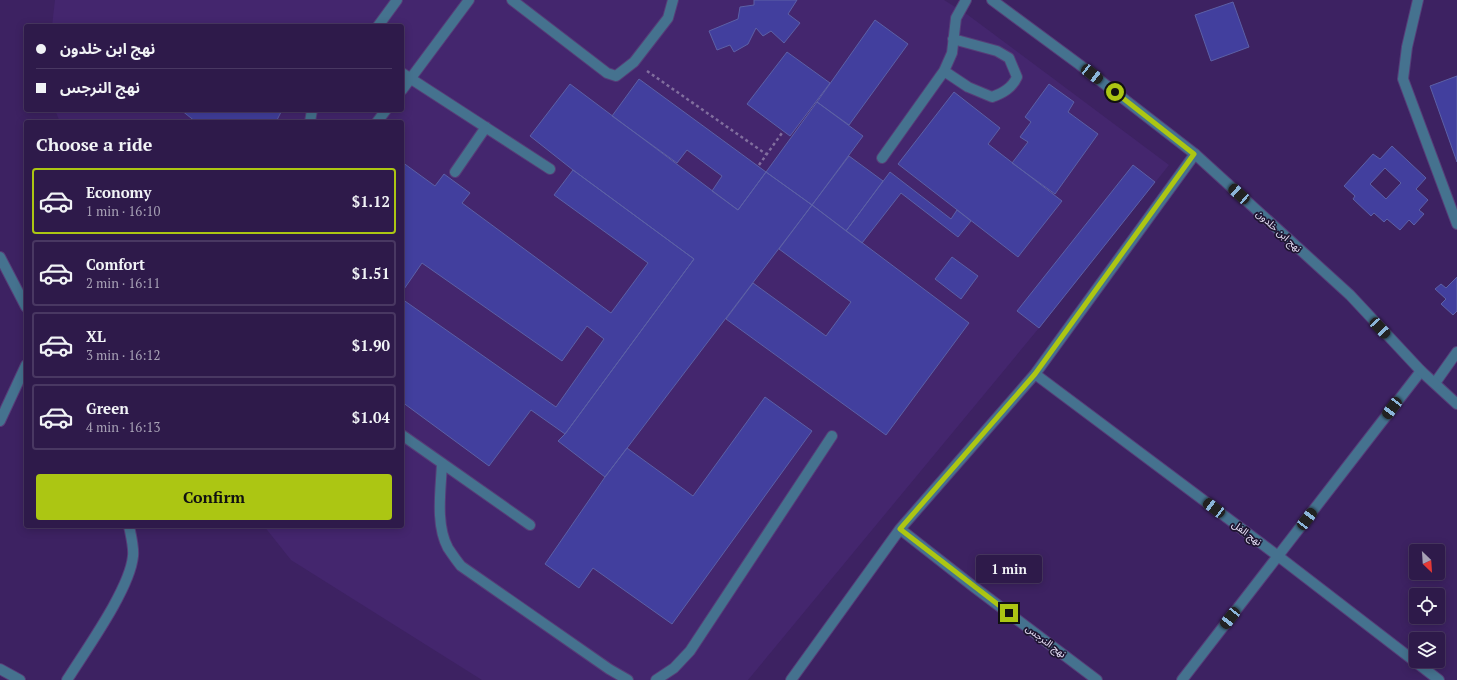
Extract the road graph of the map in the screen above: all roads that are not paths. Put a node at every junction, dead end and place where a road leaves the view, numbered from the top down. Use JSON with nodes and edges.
{"nodes":[{"id":1,"x":397,"y":0,"type":"edge"},
{"id":2,"x":469,"y":0,"type":"edge"},
{"id":3,"x":512,"y":0,"type":"edge"},
{"id":4,"x":672,"y":0,"type":"edge"},
{"id":5,"x":966,"y":0,"type":"edge"},
{"id":6,"x":992,"y":0,"type":"edge"},
{"id":7,"x":1418,"y":0,"type":"edge"},
{"id":8,"x":379,"y":24,"type":"edge"},
{"id":9,"x":954,"y":39,"type":"junction"},
{"id":10,"x":944,"y":71,"type":"junction"},
{"id":11,"x":404,"y":74,"type":"edge"},
{"id":12,"x":411,"y":79,"type":"junction"},
{"id":13,"x":404,"y":88,"type":"edge"},
{"id":14,"x":486,"y":127,"type":"junction"},
{"id":15,"x":1194,"y":154,"type":"junction"},
{"id":16,"x":882,"y":158,"type":"dead end"},
{"id":17,"x":550,"y":169,"type":"dead end"},
{"id":18,"x":454,"y":172,"type":"dead end"},
{"id":19,"x":1457,"y":224,"type":"edge"},
{"id":20,"x":0,"y":257,"type":"edge"},
{"id":21,"x":24,"y":302,"type":"edge"},
{"id":22,"x":1457,"y":352,"type":"edge"},
{"id":23,"x":24,"y":369,"type":"edge"},
{"id":24,"x":1421,"y":371,"type":"junction"},
{"id":25,"x":1035,"y":374,"type":"junction"},
{"id":26,"x":1435,"y":383,"type":"junction"},
{"id":27,"x":1457,"y":404,"type":"edge"},
{"id":28,"x":0,"y":421,"type":"edge"},
{"id":29,"x":404,"y":436,"type":"edge"},
{"id":30,"x":832,"y":436,"type":"dead end"},
{"id":31,"x":442,"y":463,"type":"junction"},
{"id":32,"x":530,"y":525,"type":"dead end"},
{"id":33,"x":130,"y":528,"type":"edge"},
{"id":34,"x":900,"y":529,"type":"junction"},
{"id":35,"x":1278,"y":556,"type":"junction"},
{"id":36,"x":0,"y":669,"type":"edge"},
{"id":37,"x":20,"y":680,"type":"edge"},
{"id":38,"x":67,"y":680,"type":"edge"},
{"id":39,"x":628,"y":680,"type":"edge"},
{"id":40,"x":656,"y":680,"type":"edge"},
{"id":41,"x":791,"y":680,"type":"edge"},
{"id":42,"x":1096,"y":680,"type":"edge"},
{"id":43,"x":1182,"y":680,"type":"edge"},
{"id":44,"x":1439,"y":680,"type":"edge"}],
"edges":[{"from":1,"to":8,"type":"street"},
{"from":2,"to":12,"type":"street"},
{"from":3,"to":4,"type":"street"},
{"from":5,"to":9,"type":"street"},
{"from":6,"to":15,"type":"street","name":"نهج ابن خلدون"},
{"from":7,"to":19,"type":"street"},
{"from":9,"to":10,"type":"street"},
{"from":9,"to":10,"type":"street"},
{"from":10,"to":16,"type":"street"},
{"from":11,"to":12,"type":"street"},
{"from":12,"to":13,"type":"street"},
{"from":12,"to":14,"type":"street"},
{"from":14,"to":17,"type":"street"},
{"from":14,"to":18,"type":"street"},
{"from":15,"to":24,"type":"street","name":"نهج ابن خلدون"},
{"from":15,"to":25,"type":"street"},
{"from":20,"to":21,"type":"street"},
{"from":22,"to":26,"type":"street"},
{"from":23,"to":28,"type":"street"},
{"from":24,"to":26,"type":"street","name":"نهج ابن خلدون"},
{"from":24,"to":35,"type":"street"},
{"from":25,"to":34,"type":"street"},
{"from":25,"to":35,"type":"street","name":"نهج الفل"},
{"from":26,"to":27,"type":"street","name":"نهج ابن خلدون"},
{"from":29,"to":31,"type":"street"},
{"from":30,"to":40,"type":"street"},
{"from":31,"to":32,"type":"street"},
{"from":31,"to":39,"type":"street"},
{"from":33,"to":38,"type":"street"},
{"from":34,"to":41,"type":"street"},
{"from":34,"to":42,"type":"street","name":"نهج النرجس"},
{"from":35,"to":43,"type":"street"},
{"from":35,"to":44,"type":"street","name":"نهج الفل"},
{"from":36,"to":37,"type":"street"}]}
